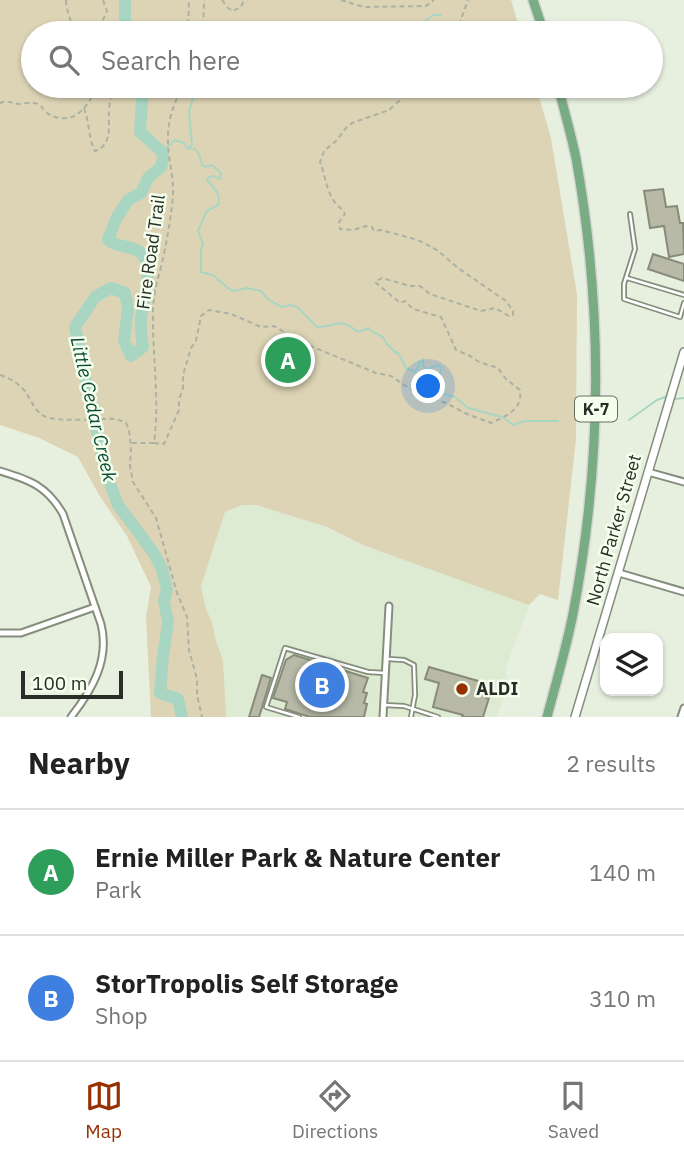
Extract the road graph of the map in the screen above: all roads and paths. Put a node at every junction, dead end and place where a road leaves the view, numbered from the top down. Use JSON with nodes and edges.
{"nodes":[{"id":1,"x":66,"y":0,"type":"edge"},
{"id":2,"x":103,"y":0,"type":"edge"},
{"id":3,"x":189,"y":0,"type":"edge"},
{"id":4,"x":205,"y":0,"type":"edge"},
{"id":5,"x":222,"y":0,"type":"edge"},
{"id":6,"x":244,"y":0,"type":"edge"},
{"id":7,"x":341,"y":0,"type":"edge"},
{"id":8,"x":434,"y":0,"type":"edge"},
{"id":9,"x":468,"y":0,"type":"edge"},
{"id":10,"x":533,"y":0,"type":"edge"},
{"id":11,"x":71,"y":21,"type":"edge"},
{"id":12,"x":102,"y":21,"type":"edge"},
{"id":13,"x":188,"y":21,"type":"edge"},
{"id":14,"x":203,"y":21,"type":"edge"},
{"id":15,"x":460,"y":21,"type":"edge"},
{"id":16,"x":540,"y":21,"type":"edge"},
{"id":17,"x":91,"y":98,"type":"edge"},
{"id":18,"x":112,"y":98,"type":"edge"},
{"id":19,"x":176,"y":98,"type":"edge"},
{"id":20,"x":402,"y":98,"type":"edge"},
{"id":21,"x":561,"y":98,"type":"edge"},
{"id":22,"x":0,"y":104,"type":"edge"},
{"id":23,"x":84,"y":108,"type":"junction"},
{"id":24,"x":631,"y":214,"type":"dead end"},
{"id":25,"x":626,"y":278,"type":"junction"},
{"id":26,"x":684,"y":295,"type":"edge"},
{"id":27,"x":684,"y":303,"type":"edge"},
{"id":28,"x":684,"y":352,"type":"edge"},
{"id":29,"x":0,"y":375,"type":"edge"},
{"id":30,"x":131,"y":443,"type":"junction"},
{"id":31,"x":154,"y":443,"type":"junction"},
{"id":32,"x":0,"y":471,"type":"edge"},
{"id":33,"x":648,"y":472,"type":"junction"},
{"id":34,"x":684,"y":482,"type":"edge"},
{"id":35,"x":619,"y":572,"type":"junction"},
{"id":36,"x":684,"y":592,"type":"edge"},
{"id":37,"x":389,"y":606,"type":"dead end"},
{"id":38,"x":95,"y":607,"type":"junction"},
{"id":39,"x":0,"y":633,"type":"edge"},
{"id":40,"x":387,"y":659,"type":"junction"},
{"id":41,"x":386,"y":673,"type":"junction"},
{"id":42,"x":384,"y":705,"type":"junction"},
{"id":43,"x":684,"y":708,"type":"edge"},
{"id":44,"x":413,"y":709,"type":"junction"},
{"id":45,"x":71,"y":717,"type":"edge"},
{"id":46,"x":202,"y":717,"type":"edge"},
{"id":47,"x":299,"y":717,"type":"edge"},
{"id":48,"x":383,"y":717,"type":"edge"},
{"id":49,"x":411,"y":717,"type":"edge"},
{"id":50,"x":438,"y":717,"type":"edge"},
{"id":51,"x":547,"y":717,"type":"edge"},
{"id":52,"x":575,"y":717,"type":"edge"},
{"id":53,"x":681,"y":717,"type":"edge"}],
"edges":[{"from":1,"to":11,"type":"path"},
{"from":2,"to":12,"type":"path"},
{"from":3,"to":13,"type":"path"},
{"from":4,"to":14,"type":"path"},
{"from":5,"to":6,"type":"path"},
{"from":7,"to":8,"type":"path"},
{"from":9,"to":15,"type":"path"},
{"from":10,"to":16,"type":"highway"},
{"from":17,"to":23,"type":"path"},
{"from":18,"to":23,"type":"path"},
{"from":19,"to":31,"type":"path","name":"Fire Road Trail"},
{"from":20,"to":31,"type":"path"},
{"from":21,"to":51,"type":"highway","number":"K-7"},
{"from":22,"to":23,"type":"path"},
{"from":24,"to":25,"type":"lane"},
{"from":25,"to":26,"type":"lane"},
{"from":25,"to":27,"type":"lane"},
{"from":28,"to":33,"type":"street","name":"North Parker Street"},
{"from":29,"to":30,"type":"path"},
{"from":30,"to":31,"type":"path"},
{"from":30,"to":46,"type":"path"},
{"from":32,"to":38,"type":"street"},
{"from":33,"to":34,"type":"street"},
{"from":33,"to":35,"type":"street","name":"North Parker Street"},
{"from":35,"to":36,"type":"street"},
{"from":35,"to":52,"type":"street","name":"North Parker Street"},
{"from":37,"to":40,"type":"street"},
{"from":38,"to":39,"type":"street"},
{"from":38,"to":45,"type":"street"},
{"from":40,"to":41,"type":"street"},
{"from":40,"to":44,"type":"lane"},
{"from":41,"to":42,"type":"street"},
{"from":41,"to":47,"type":"lane"},
{"from":42,"to":44,"type":"lane"},
{"from":42,"to":48,"type":"street"},
{"from":43,"to":53,"type":"street"},
{"from":44,"to":49,"type":"lane"},
{"from":44,"to":50,"type":"lane"}]}
